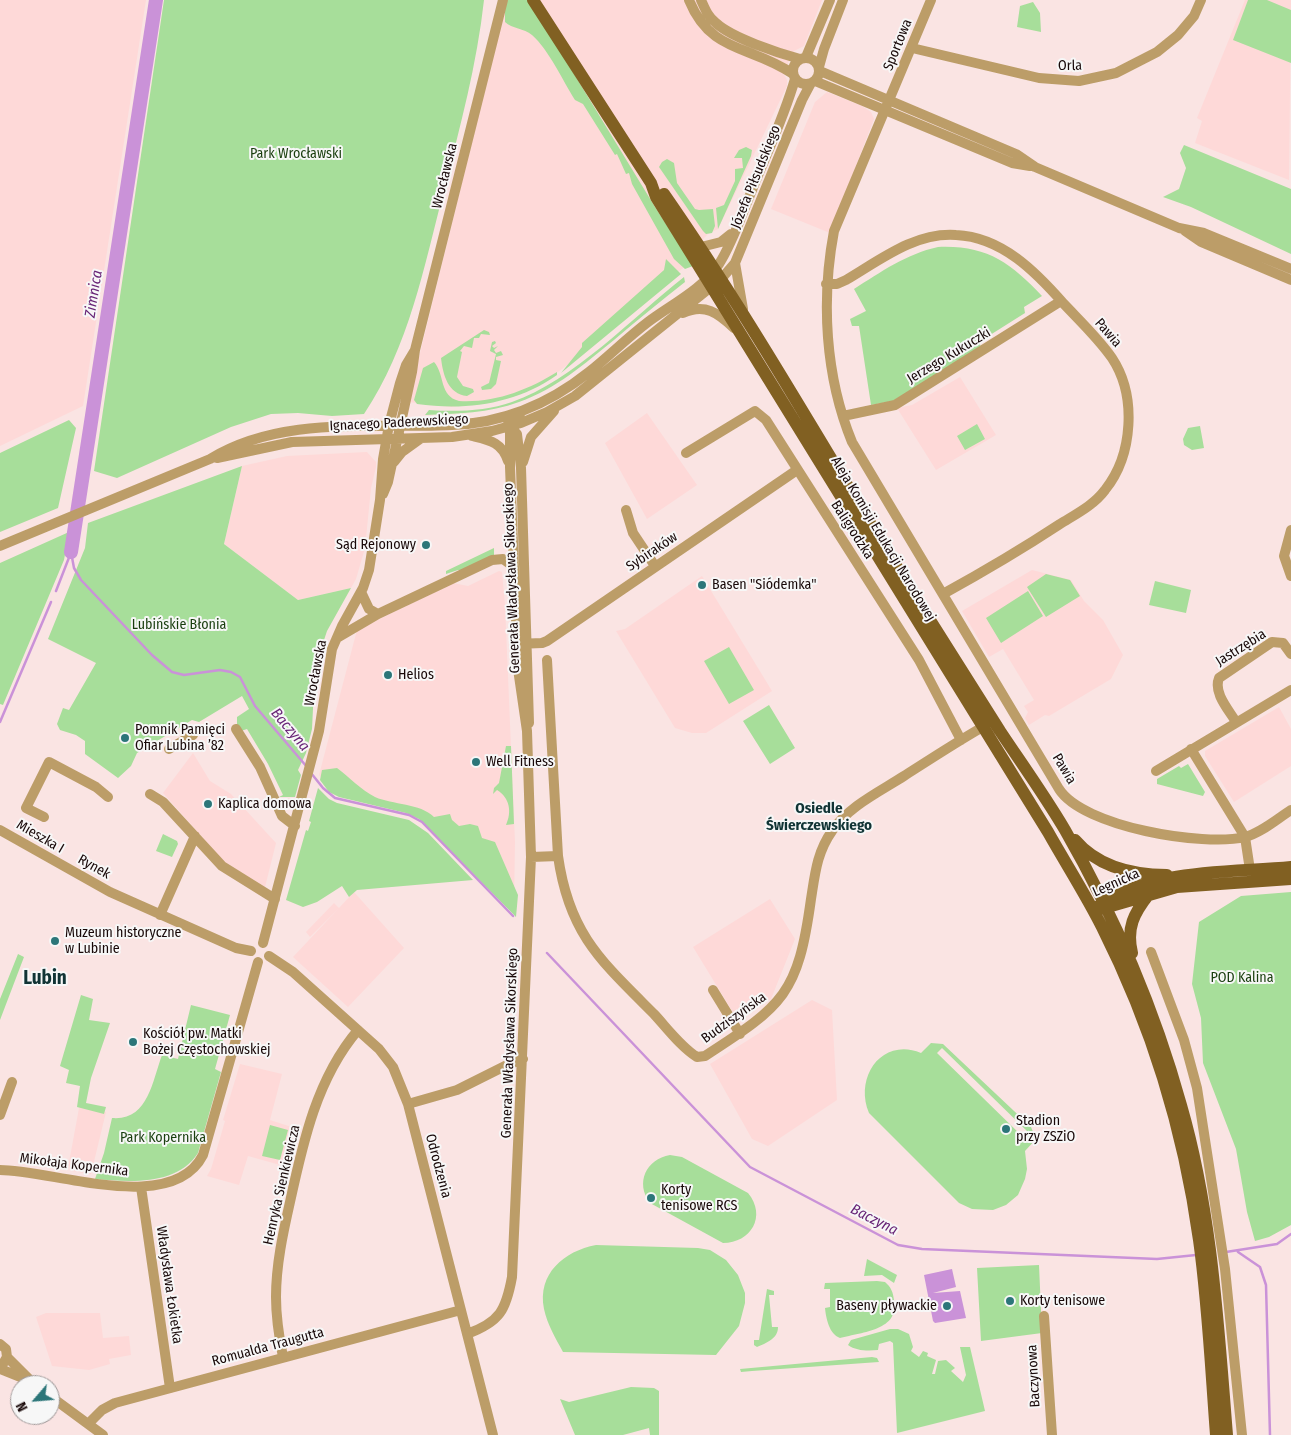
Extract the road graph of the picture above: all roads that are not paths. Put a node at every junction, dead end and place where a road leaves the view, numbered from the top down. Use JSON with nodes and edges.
{"nodes":[{"id":1,"x":533,"y":0,"type":"edge"},
{"id":2,"x":537,"y":0,"type":"edge"},
{"id":3,"x":689,"y":0,"type":"edge"},
{"id":4,"x":701,"y":0,"type":"edge"},
{"id":5,"x":830,"y":0,"type":"edge"},
{"id":6,"x":844,"y":0,"type":"edge"},
{"id":7,"x":931,"y":0,"type":"edge"},
{"id":8,"x":1201,"y":0,"type":"edge"},
{"id":9,"x":500,"y":3,"type":"edge"},
{"id":10,"x":545,"y":15,"type":"junction"},
{"id":11,"x":912,"y":48,"type":"junction"},
{"id":12,"x":803,"y":58,"type":"junction"},
{"id":13,"x":819,"y":69,"type":"junction"},
{"id":14,"x":794,"y":76,"type":"junction"},
{"id":15,"x":813,"y":82,"type":"junction"},
{"id":16,"x":888,"y":105,"type":"junction"},
{"id":17,"x":651,"y":182,"type":"junction"},
{"id":18,"x":1182,"y":229,"type":"junction"},
{"id":19,"x":735,"y":230,"type":"junction"},
{"id":20,"x":701,"y":247,"type":"junction"},
{"id":21,"x":735,"y":263,"type":"junction"},
{"id":22,"x":1291,"y":269,"type":"edge"},
{"id":23,"x":719,"y":273,"type":"junction"},
{"id":24,"x":1291,"y":280,"type":"edge"},
{"id":25,"x":709,"y":283,"type":"junction"},
{"id":26,"x":826,"y":284,"type":"junction"},
{"id":27,"x":1062,"y":301,"type":"junction"},
{"id":28,"x":675,"y":317,"type":"junction"},
{"id":29,"x":748,"y":321,"type":"junction"},
{"id":30,"x":740,"y":334,"type":"junction"},
{"id":31,"x":558,"y":406,"type":"junction"},
{"id":32,"x":521,"y":412,"type":"junction"},
{"id":33,"x":843,"y":416,"type":"junction"},
{"id":34,"x":499,"y":418,"type":"junction"},
{"id":35,"x":395,"y":425,"type":"junction"},
{"id":36,"x":511,"y":426,"type":"junction"},
{"id":37,"x":467,"y":435,"type":"junction"},
{"id":38,"x":392,"y":438,"type":"junction"},
{"id":39,"x":420,"y":439,"type":"junction"},
{"id":40,"x":686,"y":453,"type":"dead end"},
{"id":41,"x":210,"y":459,"type":"junction"},
{"id":42,"x":392,"y":464,"type":"junction"},
{"id":43,"x":510,"y":467,"type":"junction"},
{"id":44,"x":521,"y":468,"type":"junction"},
{"id":45,"x":798,"y":470,"type":"junction"},
{"id":46,"x":380,"y":500,"type":"junction"},
{"id":47,"x":626,"y":510,"type":"dead end"},
{"id":48,"x":1291,"y":530,"type":"edge"},
{"id":49,"x":0,"y":546,"type":"edge"},
{"id":50,"x":655,"y":566,"type":"junction"},
{"id":51,"x":514,"y":567,"type":"junction"},
{"id":52,"x":1291,"y":576,"type":"edge"},
{"id":53,"x":361,"y":592,"type":"junction"},
{"id":54,"x":943,"y":594,"type":"junction"},
{"id":55,"x":348,"y":615,"type":"junction"},
{"id":56,"x":375,"y":616,"type":"junction"},
{"id":57,"x":336,"y":638,"type":"junction"},
{"id":58,"x":522,"y":644,"type":"junction"},
{"id":59,"x":1291,"y":654,"type":"edge"},
{"id":60,"x":547,"y":660,"type":"dead end"},
{"id":61,"x":1291,"y":690,"type":"edge"},
{"id":62,"x":1236,"y":722,"type":"junction"},
{"id":63,"x":981,"y":728,"type":"junction"},
{"id":64,"x":236,"y":729,"type":"dead end"},
{"id":65,"x":193,"y":735,"type":"dead end"},
{"id":66,"x":961,"y":740,"type":"junction"},
{"id":67,"x":169,"y":749,"type":"dead end"},
{"id":68,"x":1192,"y":749,"type":"junction"},
{"id":69,"x":1156,"y":771,"type":"dead end"},
{"id":70,"x":150,"y":794,"type":"dead end"},
{"id":71,"x":108,"y":797,"type":"dead end"},
{"id":72,"x":1291,"y":810,"type":"edge"},
{"id":73,"x":44,"y":817,"type":"dead end"},
{"id":74,"x":295,"y":826,"type":"junction"},
{"id":75,"x":1063,"y":826,"type":"junction"},
{"id":76,"x":0,"y":830,"type":"edge"},
{"id":77,"x":195,"y":836,"type":"junction"},
{"id":78,"x":1245,"y":837,"type":"junction"},
{"id":79,"x":558,"y":856,"type":"junction"},
{"id":80,"x":532,"y":857,"type":"junction"},
{"id":81,"x":66,"y":867,"type":"joint"},
{"id":82,"x":1291,"y":867,"type":"edge"},
{"id":83,"x":1250,"y":870,"type":"junction"},
{"id":84,"x":1192,"y":874,"type":"junction"},
{"id":85,"x":1291,"y":878,"type":"edge"},
{"id":86,"x":1150,"y":894,"type":"junction"},
{"id":87,"x":275,"y":898,"type":"junction"},
{"id":88,"x":1102,"y":907,"type":"junction"},
{"id":89,"x":160,"y":915,"type":"junction"},
{"id":90,"x":263,"y":943,"type":"junction"},
{"id":91,"x":251,"y":951,"type":"junction"},
{"id":92,"x":1151,"y":952,"type":"dead end"},
{"id":93,"x":269,"y":956,"type":"junction"},
{"id":94,"x":258,"y":962,"type":"junction"},
{"id":95,"x":1136,"y":972,"type":"junction"},
{"id":96,"x":713,"y":990,"type":"dead end"},
{"id":97,"x":358,"y":1030,"type":"junction"},
{"id":98,"x":740,"y":1034,"type":"junction"},
{"id":99,"x":523,"y":1059,"type":"junction"},
{"id":100,"x":12,"y":1082,"type":"dead end"},
{"id":101,"x":408,"y":1104,"type":"junction"},
{"id":102,"x":0,"y":1115,"type":"edge"},
{"id":103,"x":0,"y":1170,"type":"edge"},
{"id":104,"x":141,"y":1186,"type":"junction"},
{"id":105,"x":1209,"y":1236,"type":"junction"},
{"id":106,"x":1214,"y":1270,"type":"junction"},
{"id":107,"x":461,"y":1310,"type":"junction"},
{"id":108,"x":1044,"y":1316,"type":"dead end"},
{"id":109,"x":468,"y":1334,"type":"junction"},
{"id":110,"x":0,"y":1344,"type":"edge"},
{"id":111,"x":7,"y":1357,"type":"junction"},
{"id":112,"x":283,"y":1357,"type":"junction"},
{"id":113,"x":0,"y":1369,"type":"edge"},
{"id":114,"x":13,"y":1375,"type":"edge"},
{"id":115,"x":24,"y":1375,"type":"edge"},
{"id":116,"x":170,"y":1388,"type":"junction"},
{"id":117,"x":60,"y":1403,"type":"edge"},
{"id":118,"x":88,"y":1424,"type":"junction"},
{"id":119,"x":103,"y":1435,"type":"edge"},
{"id":120,"x":494,"y":1435,"type":"edge"},
{"id":121,"x":1052,"y":1435,"type":"edge"},
{"id":122,"x":1216,"y":1435,"type":"edge"},
{"id":123,"x":1227,"y":1435,"type":"edge"},
{"id":124,"x":1242,"y":1435,"type":"edge"}],
"edges":[{"from":1,"to":10,"type":"main road","name":"Aleja Komisji Edukacji Narodowej"},
{"from":2,"to":10,"type":"main road","name":"Aleja Komisji Edukacji Narodowej"},
{"from":3,"to":14,"type":"street"},
{"from":4,"to":12,"type":"street"},
{"from":5,"to":12,"type":"street"},
{"from":6,"to":13,"type":"street"},
{"from":7,"to":11,"type":"street","name":"Sportowa"},
{"from":8,"to":11,"type":"street","name":"Orla"},
{"from":9,"to":35,"type":"street","name":"Wrocławska"},
{"from":10,"to":17,"type":"main road","name":"Aleja Komisji Edukacji Narodowej"},
{"from":11,"to":16,"type":"street","name":"Sportowa"},
{"from":12,"to":13,"type":"street"},
{"from":12,"to":14,"type":"street"},
{"from":13,"to":15,"type":"street"},
{"from":13,"to":16,"type":"street"},
{"from":14,"to":15,"type":"street"},
{"from":14,"to":19,"type":"street","name":"Józefa Piłsudskiego"},
{"from":15,"to":16,"type":"street"},
{"from":15,"to":21,"type":"street","name":"Józefa Piłsudskiego"},
{"from":16,"to":18,"type":"street"},
{"from":16,"to":26,"type":"street","name":"Pawia"},
{"from":17,"to":20,"type":"main road","name":"Aleja Komisji Edukacji Narodowej"},
{"from":17,"to":25,"type":"main road","name":"Aleja Komisji Edukacji Narodowej"},
{"from":18,"to":22,"type":"street"},
{"from":18,"to":24,"type":"street"},
{"from":19,"to":20,"type":"street"},
{"from":19,"to":23,"type":"street","name":"Józefa Piłsudskiego"},
{"from":20,"to":23,"type":"main road","name":"Aleja Komisji Edukacji Narodowej"},
{"from":21,"to":23,"type":"street","name":"Józefa Piłsudskiego"},
{"from":21,"to":29,"type":"street"},
{"from":23,"to":25,"type":"street","name":"Ignacego Paderewskiego"},
{"from":23,"to":29,"type":"main road","name":"Aleja Komisji Edukacji Narodowej"},
{"from":25,"to":28,"type":"street","name":"Ignacego Paderewskiego"},
{"from":25,"to":30,"type":"main road","name":"Aleja Komisji Edukacji Narodowej"},
{"from":25,"to":32,"type":"street","name":"Ignacego Paderewskiego"},
{"from":26,"to":27,"type":"street","name":"Pawia"},
{"from":26,"to":33,"type":"street","name":"Pawia"},
{"from":27,"to":33,"type":"street","name":"Jerzego Kukuczki"},
{"from":27,"to":54,"type":"street","name":"Pawia"},
{"from":28,"to":30,"type":"street"},
{"from":28,"to":31,"type":"street","name":"Ignacego Paderewskiego"},
{"from":29,"to":75,"type":"main road","name":"Aleja Komisji Edukacji Narodowej"},
{"from":30,"to":63,"type":"main road","name":"Aleja Komisji Edukacji Narodowej"},
{"from":31,"to":36,"type":"street","name":"Ignacego Paderewskiego"},
{"from":31,"to":44,"type":"street"},
{"from":32,"to":34,"type":"street","name":"Ignacego Paderewskiego"},
{"from":32,"to":36,"type":"street"},
{"from":33,"to":54,"type":"street","name":"Pawia"},
{"from":34,"to":35,"type":"street","name":"Ignacego Paderewskiego"},
{"from":34,"to":36,"type":"street"},
{"from":35,"to":38,"type":"street","name":"Wrocławska"},
{"from":35,"to":41,"type":"street","name":"Ignacego Paderewskiego"},
{"from":36,"to":37,"type":"street","name":"Ignacego Paderewskiego"},
{"from":36,"to":43,"type":"street","name":"Generała Władysława Sikorskiego"},
{"from":36,"to":44,"type":"street","name":"Generała Władysława Sikorskiego"},
{"from":37,"to":39,"type":"street","name":"Ignacego Paderewskiego"},
{"from":37,"to":43,"type":"street"},
{"from":38,"to":39,"type":"street","name":"Ignacego Paderewskiego"},
{"from":38,"to":41,"type":"street","name":"Ignacego Paderewskiego"},
{"from":38,"to":42,"type":"street","name":"Wrocławska"},
{"from":38,"to":46,"type":"street","name":"Wrocławska"},
{"from":39,"to":42,"type":"street"},
{"from":40,"to":45,"type":"street","name":"Baligrodzka"},
{"from":41,"to":49,"type":"street","name":"Ignacego Paderewskiego"},
{"from":42,"to":46,"type":"street","name":"Wrocławska"},
{"from":43,"to":51,"type":"street","name":"Generała Władysława Sikorskiego"},
{"from":44,"to":58,"type":"street","name":"Generała Władysława Sikorskiego"},
{"from":45,"to":50,"type":"street","name":"Sybiraków"},
{"from":45,"to":66,"type":"street","name":"Baligrodzka"},
{"from":46,"to":53,"type":"street","name":"Wrocławska"},
{"from":47,"to":50,"type":"street"},
{"from":48,"to":52,"type":"street"},
{"from":50,"to":58,"type":"street","name":"Sybiraków"},
{"from":51,"to":56,"type":"street"},
{"from":51,"to":58,"type":"street","name":"Generała Władysława Sikorskiego"},
{"from":53,"to":55,"type":"street","name":"Wrocławska"},
{"from":53,"to":56,"type":"street"},
{"from":54,"to":78,"type":"street","name":"Pawia"},
{"from":55,"to":56,"type":"street"},
{"from":55,"to":57,"type":"street","name":"Wrocławska"},
{"from":56,"to":57,"type":"street"},
{"from":57,"to":74,"type":"street","name":"Wrocławska"},
{"from":58,"to":80,"type":"street","name":"Generała Władysława Sikorskiego"},
{"from":59,"to":62,"type":"street","name":"Jastrzębia"},
{"from":60,"to":79,"type":"street","name":"Budziszyńska"},
{"from":61,"to":62,"type":"street"},
{"from":62,"to":68,"type":"street"},
{"from":63,"to":66,"type":"street","name":"Budziszyńska"},
{"from":63,"to":88,"type":"main road","name":"Aleja Komisji Edukacji Narodowej"},
{"from":64,"to":74,"type":"street"},
{"from":65,"to":67,"type":"street"},
{"from":66,"to":98,"type":"street","name":"Budziszyńska"},
{"from":68,"to":69,"type":"street"},
{"from":68,"to":78,"type":"street"},
{"from":70,"to":77,"type":"street"},
{"from":71,"to":73,"type":"street"},
{"from":72,"to":78,"type":"street"},
{"from":74,"to":87,"type":"street","name":"Wrocławska"},
{"from":75,"to":84,"type":"main road"},
{"from":75,"to":88,"type":"main road"},
{"from":76,"to":81,"type":"street","name":"Mieszka I"},
{"from":77,"to":87,"type":"street"},
{"from":77,"to":89,"type":"street"},
{"from":78,"to":83,"type":"street"},
{"from":79,"to":80,"type":"street"},
{"from":79,"to":98,"type":"street","name":"Budziszyńska"},
{"from":80,"to":99,"type":"street","name":"Generała Władysława Sikorskiego"},
{"from":81,"to":89,"type":"street","name":"Rynek"},
{"from":82,"to":83,"type":"main road","name":"Legnicka"},
{"from":83,"to":84,"type":"main road","name":"Legnicka"},
{"from":84,"to":88,"type":"main road","name":"Legnicka"},
{"from":85,"to":86,"type":"main road","name":"Legnicka"},
{"from":86,"to":88,"type":"main road","name":"Legnicka"},
{"from":86,"to":95,"type":"main road"},
{"from":87,"to":90,"type":"street","name":"Wrocławska"},
{"from":88,"to":95,"type":"main road"},
{"from":88,"to":105,"type":"main road"},
{"from":89,"to":91,"type":"street"},
{"from":90,"to":91,"type":"street"},
{"from":90,"to":93,"type":"street"},
{"from":91,"to":94,"type":"street"},
{"from":92,"to":105,"type":"street"},
{"from":93,"to":94,"type":"street"},
{"from":93,"to":97,"type":"street","name":"Odrodzenia"},
{"from":94,"to":104,"type":"street","name":"Mikołaja Kopernika"},
{"from":95,"to":105,"type":"main road"},
{"from":96,"to":98,"type":"street"},
{"from":97,"to":101,"type":"street","name":"Odrodzenia"},
{"from":97,"to":112,"type":"street","name":"Henryka Sienkiewicza"},
{"from":99,"to":101,"type":"street"},
{"from":99,"to":109,"type":"street","name":"Generała Władysława Sikorskiego"},
{"from":100,"to":102,"type":"street"},
{"from":101,"to":107,"type":"street","name":"Odrodzenia"},
{"from":103,"to":104,"type":"street","name":"Mikołaja Kopernika"},
{"from":104,"to":116,"type":"street","name":"Władysława Łokietka"},
{"from":105,"to":106,"type":"main road"},
{"from":106,"to":122,"type":"main road"},
{"from":106,"to":123,"type":"main road"},
{"from":106,"to":124,"type":"street"},
{"from":107,"to":109,"type":"street","name":"Odrodzenia"},
{"from":107,"to":112,"type":"street","name":"Romualda Traugutta"},
{"from":108,"to":121,"type":"street","name":"Baczynowa"},
{"from":109,"to":120,"type":"street","name":"Odrodzenia"},
{"from":110,"to":111,"type":"street"},
{"from":111,"to":113,"type":"street"},
{"from":111,"to":115,"type":"street"},
{"from":112,"to":116,"type":"street","name":"Romualda Traugutta"},
{"from":113,"to":114,"type":"street"},
{"from":116,"to":118,"type":"street","name":"Romualda Traugutta"},
{"from":117,"to":118,"type":"street"},
{"from":118,"to":119,"type":"street"}]}
